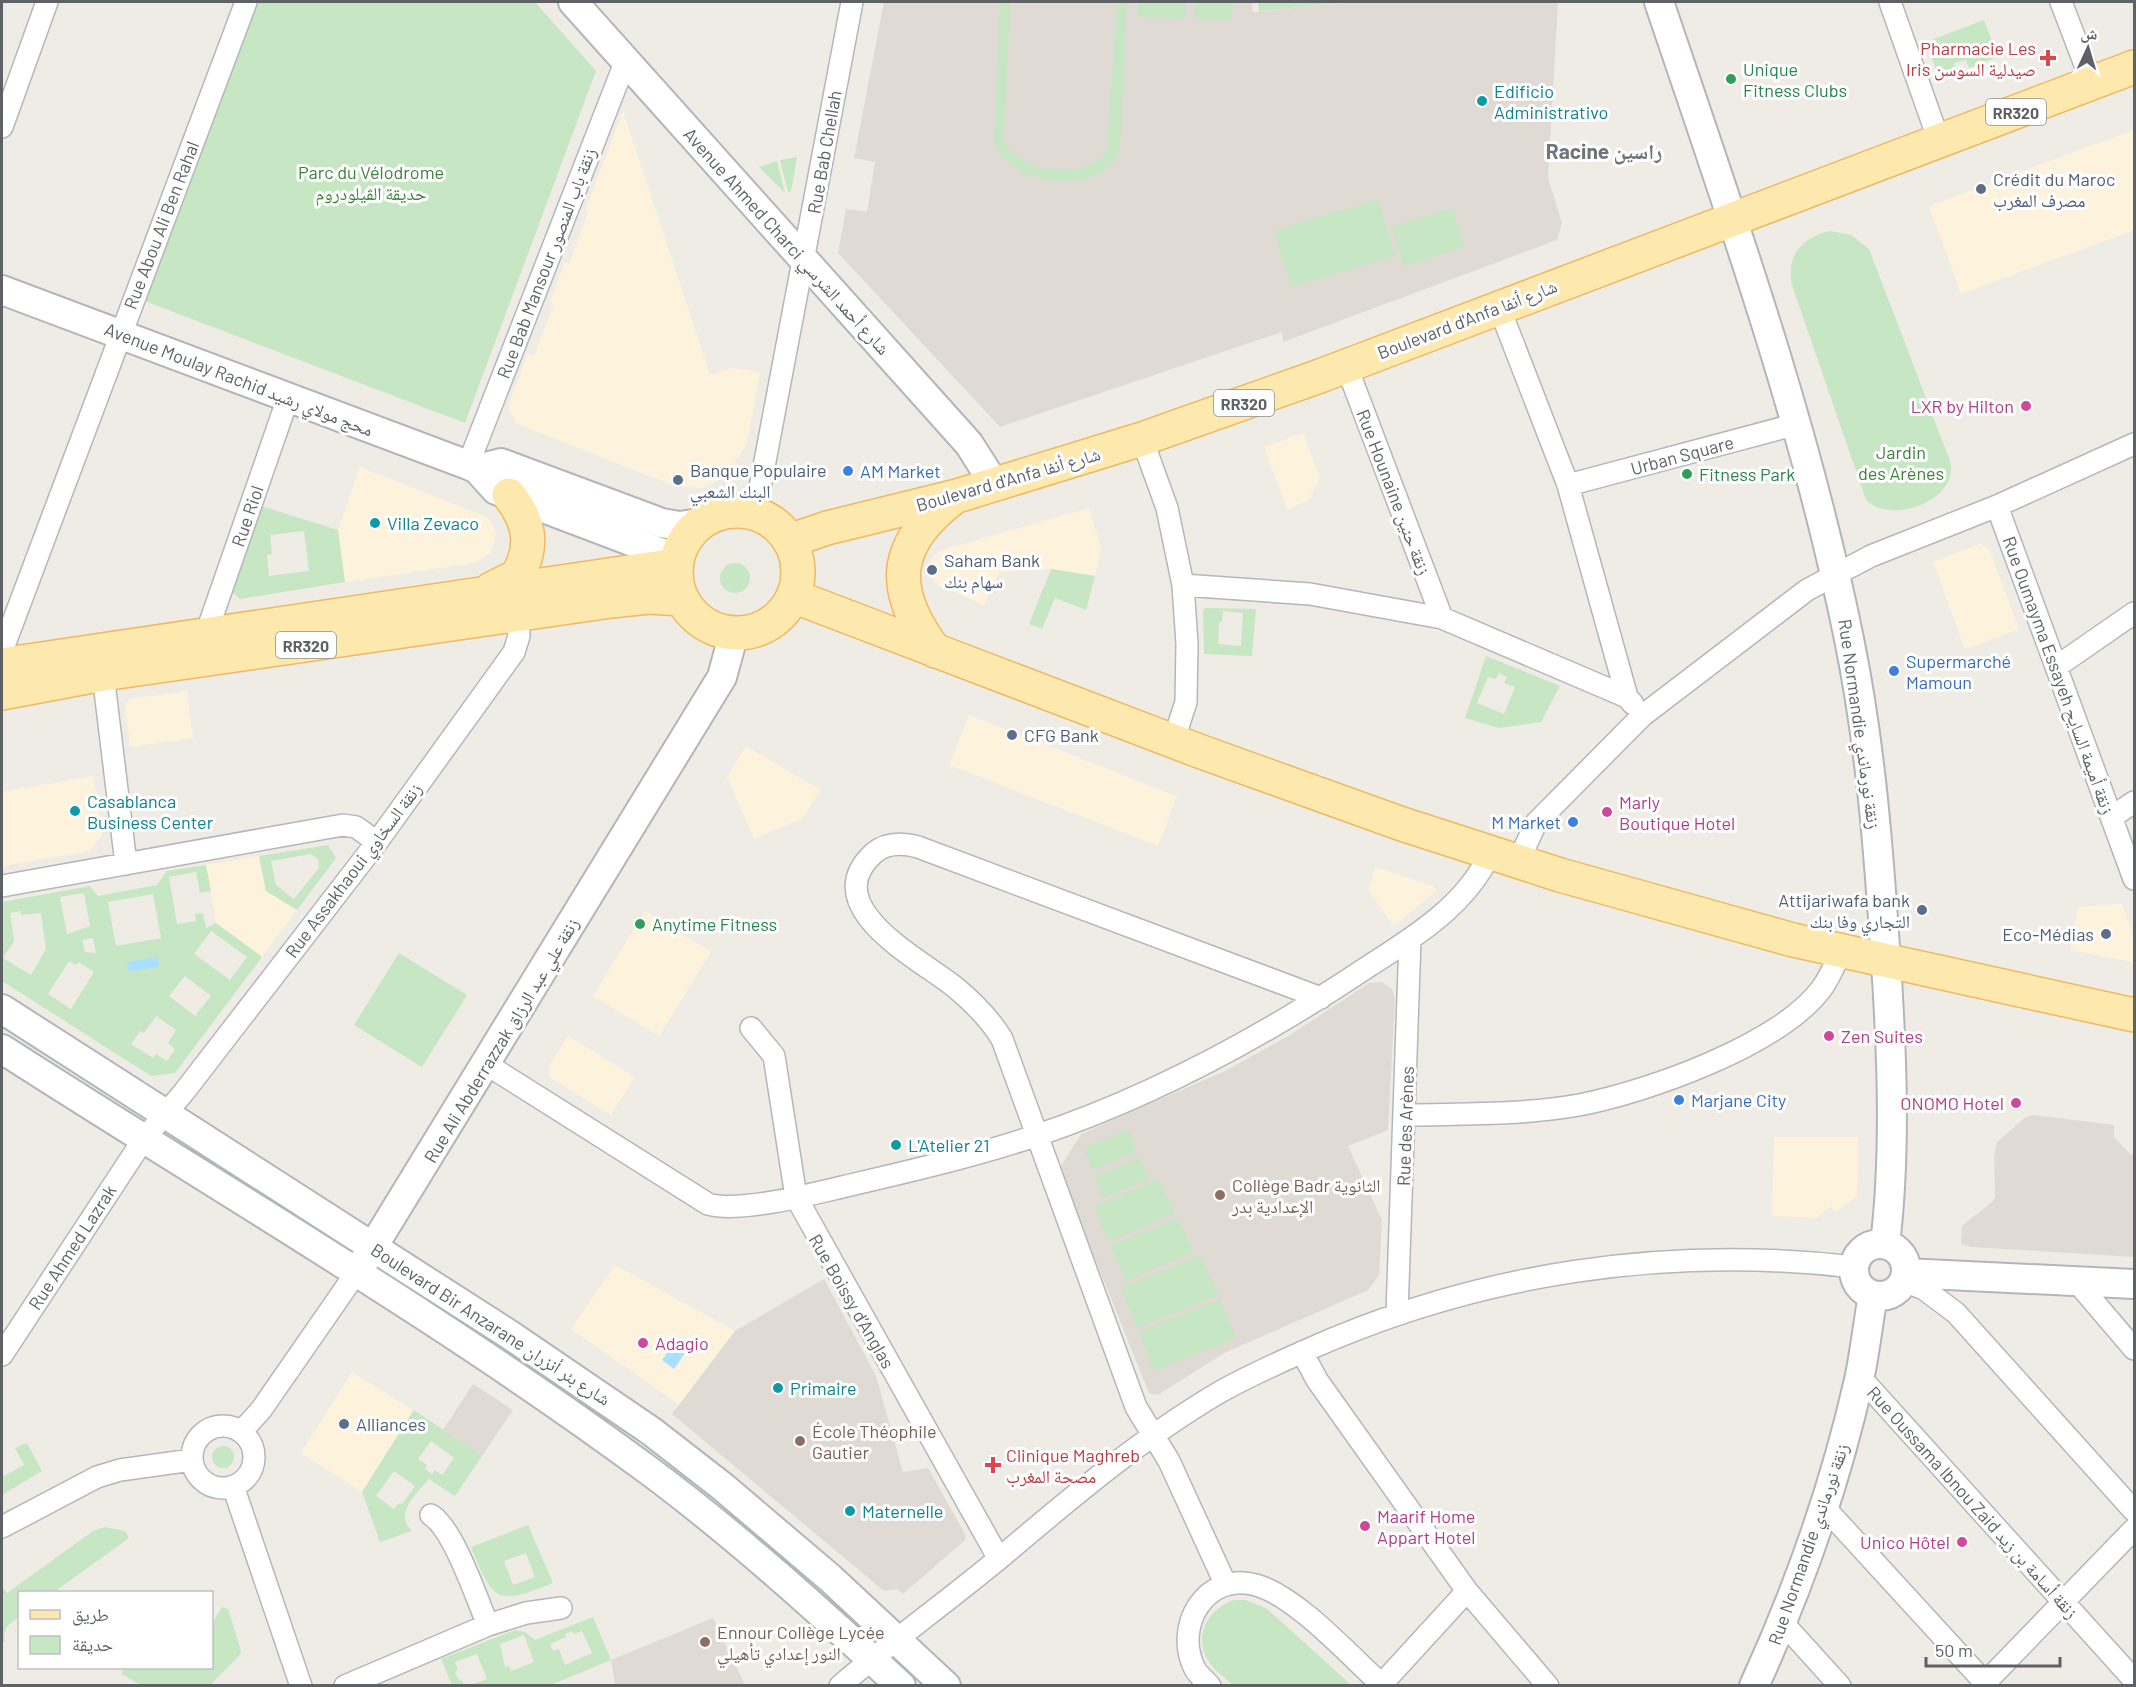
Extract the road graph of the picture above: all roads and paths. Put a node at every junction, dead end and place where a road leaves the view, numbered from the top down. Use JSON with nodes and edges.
{"nodes":[{"id":1,"x":47,"y":2,"type":"edge"},
{"id":2,"x":246,"y":2,"type":"edge"},
{"id":3,"x":573,"y":2,"type":"edge"},
{"id":4,"x":852,"y":2,"type":"edge"},
{"id":5,"x":1659,"y":2,"type":"edge"},
{"id":6,"x":1890,"y":2,"type":"edge"},
{"id":7,"x":2061,"y":2,"type":"edge"},
{"id":8,"x":626,"y":60,"type":"junction"},
{"id":9,"x":2132,"y":74,"type":"edge"},
{"id":10,"x":2092,"y":83,"type":"junction"},
{"id":11,"x":2,"y":127,"type":"edge"},
{"id":12,"x":1939,"y":141,"type":"junction"},
{"id":13,"x":1733,"y":219,"type":"junction"},
{"id":14,"x":804,"y":259,"type":"junction"},
{"id":15,"x":2,"y":290,"type":"edge"},
{"id":16,"x":1499,"y":307,"type":"junction"},
{"id":17,"x":119,"y":334,"type":"junction"},
{"id":18,"x":1346,"y":365,"type":"junction"},
{"id":19,"x":288,"y":398,"type":"junction"},
{"id":20,"x":1797,"y":424,"type":"junction"},
{"id":21,"x":1142,"y":440,"type":"junction"},
{"id":22,"x":2134,"y":444,"type":"edge"},
{"id":23,"x":473,"y":467,"type":"junction"},
{"id":24,"x":995,"y":485,"type":"junction"},
{"id":25,"x":1568,"y":485,"type":"junction"},
{"id":26,"x":509,"y":495,"type":"junction"},
{"id":27,"x":957,"y":496,"type":"junction"},
{"id":28,"x":1997,"y":506,"type":"junction"},
{"id":29,"x":755,"y":514,"type":"junction"},
{"id":30,"x":701,"y":524,"type":"junction"},
{"id":31,"x":789,"y":541,"type":"junction"},
{"id":32,"x":677,"y":562,"type":"junction"},
{"id":33,"x":1835,"y":574,"type":"junction"},
{"id":34,"x":1183,"y":585,"type":"junction"},
{"id":35,"x":484,"y":592,"type":"junction"},
{"id":36,"x":793,"y":596,"type":"junction"},
{"id":37,"x":682,"y":599,"type":"junction"},
{"id":38,"x":2134,"y":613,"type":"edge"},
{"id":39,"x":518,"y":615,"type":"junction"},
{"id":40,"x":1442,"y":618,"type":"junction"},
{"id":41,"x":734,"y":633,"type":"junction"},
{"id":42,"x":206,"y":634,"type":"junction"},
{"id":43,"x":2,"y":651,"type":"edge"},
{"id":44,"x":934,"y":651,"type":"junction"},
{"id":45,"x":2,"y":665,"type":"edge"},
{"id":46,"x":2056,"y":667,"type":"junction"},
{"id":47,"x":103,"y":674,"type":"junction"},
{"id":48,"x":2,"y":693,"type":"edge"},
{"id":49,"x":1627,"y":697,"type":"junction"},
{"id":50,"x":1642,"y":716,"type":"junction"},
{"id":51,"x":1173,"y":741,"type":"junction"},
{"id":52,"x":2134,"y":802,"type":"edge"},
{"id":53,"x":2112,"y":817,"type":"junction"},
{"id":54,"x":377,"y":842,"type":"junction"},
{"id":55,"x":1504,"y":857,"type":"junction"},
{"id":56,"x":126,"y":864,"type":"junction"},
{"id":57,"x":2134,"y":879,"type":"edge"},
{"id":58,"x":2,"y":886,"type":"edge"},
{"id":59,"x":1410,"y":939,"type":"junction"},
{"id":60,"x":1841,"y":951,"type":"junction"},
{"id":61,"x":1886,"y":962,"type":"junction"},
{"id":62,"x":1321,"y":998,"type":"junction"},
{"id":63,"x":2,"y":1009,"type":"edge"},
{"id":64,"x":2134,"y":1015,"type":"edge"},
{"id":65,"x":751,"y":1028,"type":"dead end"},
{"id":66,"x":2,"y":1049,"type":"edge"},
{"id":67,"x":486,"y":1064,"type":"junction"},
{"id":68,"x":164,"y":1114,"type":"junction"},
{"id":69,"x":1406,"y":1114,"type":"junction"},
{"id":70,"x":1035,"y":1136,"type":"junction"},
{"id":71,"x":143,"y":1140,"type":"junction"},
{"id":72,"x":796,"y":1197,"type":"junction"},
{"id":73,"x":1885,"y":1244,"type":"junction"},
{"id":74,"x":373,"y":1248,"type":"junction"},
{"id":75,"x":1854,"y":1267,"type":"junction"},
{"id":76,"x":356,"y":1273,"type":"junction"},
{"id":77,"x":1905,"y":1277,"type":"junction"},
{"id":78,"x":2076,"y":1281,"type":"junction"},
{"id":79,"x":2134,"y":1284,"type":"edge"},
{"id":80,"x":1873,"y":1295,"type":"junction"},
{"id":81,"x":1397,"y":1313,"type":"junction"},
{"id":82,"x":2134,"y":1349,"type":"edge"},
{"id":83,"x":1302,"y":1352,"type":"junction"},
{"id":84,"x":2,"y":1354,"type":"edge"},
{"id":85,"x":1860,"y":1377,"type":"junction"},
{"id":86,"x":242,"y":1432,"type":"junction"},
{"id":87,"x":1152,"y":1436,"type":"junction"},
{"id":88,"x":192,"y":1460,"type":"junction"},
{"id":89,"x":233,"y":1486,"type":"junction"},
{"id":90,"x":1824,"y":1507,"type":"junction"},
{"id":91,"x":2134,"y":1511,"type":"edge"},
{"id":92,"x":431,"y":1515,"type":"dead end"},
{"id":93,"x":2,"y":1527,"type":"edge"},
{"id":94,"x":2134,"y":1529,"type":"edge"},
{"id":95,"x":999,"y":1559,"type":"junction"},
{"id":96,"x":1225,"y":1583,"type":"junction"},
{"id":97,"x":1467,"y":1591,"type":"junction"},
{"id":98,"x":2064,"y":1602,"type":"junction"},
{"id":99,"x":561,"y":1608,"type":"dead end"},
{"id":100,"x":1783,"y":1623,"type":"junction"},
{"id":101,"x":488,"y":1625,"type":"junction"},
{"id":102,"x":897,"y":1639,"type":"junction"},
{"id":103,"x":871,"y":1659,"type":"junction"},
{"id":104,"x":2134,"y":1680,"type":"edge"},
{"id":105,"x":1381,"y":1685,"type":"edge"},
{"id":106,"x":1985,"y":1685,"type":"edge"},
{"id":107,"x":301,"y":1686,"type":"edge"},
{"id":108,"x":345,"y":1686,"type":"edge"},
{"id":109,"x":840,"y":1686,"type":"edge"},
{"id":110,"x":901,"y":1686,"type":"edge"},
{"id":111,"x":946,"y":1686,"type":"edge"},
{"id":112,"x":1210,"y":1686,"type":"edge"},
{"id":113,"x":1548,"y":1686,"type":"edge"},
{"id":114,"x":1754,"y":1686,"type":"edge"},
{"id":115,"x":1840,"y":1686,"type":"edge"}],
"edges":[{"from":1,"to":11,"type":"street"},
{"from":2,"to":17,"type":"street","name":"Rue Abou Ali Ben Rahal"},
{"from":3,"to":8,"type":"street","name":"Avenue Ahmed Charci شارع أحمد الشرسي"},
{"from":4,"to":14,"type":"street","name":"Rue Bab Chellah"},
{"from":5,"to":13,"type":"street","name":"Rue Normandie زنقة نورماندي"},
{"from":6,"to":12,"type":"street"},
{"from":7,"to":10,"type":"street"},
{"from":8,"to":14,"type":"street","name":"Avenue Ahmed Charci شارع أحمد الشرسي"},
{"from":8,"to":23,"type":"street","name":"Rue Bab Mansour زنقة باب المنصور"},
{"from":9,"to":10,"type":"main road","name":"Boulevard d'Anfa شارع أنفا","number":"RR320"},
{"from":10,"to":12,"type":"main road","name":"Boulevard d'Anfa شارع أنفا","number":"RR320"},
{"from":12,"to":13,"type":"main road","name":"Boulevard d'Anfa شارع أنفا","number":"RR320"},
{"from":13,"to":16,"type":"main road","name":"Boulevard d'Anfa شارع أنفا","number":"RR320"},
{"from":13,"to":20,"type":"street","name":"Rue Normandie زنقة نورماندي"},
{"from":14,"to":24,"type":"street","name":"Avenue Ahmed Charci شارع أحمد الشرسي"},
{"from":14,"to":29,"type":"street","name":"Rue Bab Chellah"},
{"from":15,"to":17,"type":"street","name":"Avenue Moulay Rachid محج مولاي رشيد"},
{"from":16,"to":18,"type":"main road","name":"Boulevard d'Anfa شارع أنفا","number":"RR320"},
{"from":16,"to":25,"type":"street"},
{"from":17,"to":19,"type":"street","name":"Avenue Moulay Rachid محج مولاي رشيد"},
{"from":17,"to":43,"type":"street","name":"Rue Abou Ali Ben Rahal"},
{"from":18,"to":21,"type":"main road","name":"Boulevard d'Anfa شارع أنفا","number":"RR320"},
{"from":18,"to":40,"type":"street","name":"Rue Hounaine زنقة حنين"},
{"from":19,"to":23,"type":"street","name":"Avenue Moulay Rachid محج مولاي رشيد"},
{"from":19,"to":42,"type":"street","name":"Rue Riol"},
{"from":20,"to":25,"type":"street","name":"Urban Square"},
{"from":20,"to":33,"type":"street","name":"Rue Normandie زنقة نورماندي"},
{"from":21,"to":24,"type":"main road","name":"Boulevard d'Anfa شارع أنفا","number":"RR320"},
{"from":21,"to":34,"type":"street"},
{"from":22,"to":28,"type":"street"},
{"from":23,"to":26,"type":"street","name":"Avenue Moulay Rachid محج مولاي رشيد"},
{"from":23,"to":30,"type":"street","name":"Avenue Moulay Rachid محج مولاي رشيد"},
{"from":24,"to":27,"type":"main road","name":"Boulevard d'Anfa شارع أنفا","number":"RR320"},
{"from":25,"to":49,"type":"street"},
{"from":26,"to":32,"type":"street","name":"Avenue Moulay Rachid محج مولاي رشيد"},
{"from":26,"to":35,"type":"main road"},
{"from":27,"to":31,"type":"main road","name":"Boulevard d'Anfa شارع أنفا","number":"RR320"},
{"from":27,"to":44,"type":"main road"},
{"from":28,"to":33,"type":"street"},
{"from":28,"to":46,"type":"street","name":"Rue Oumayma Essayeh زنقة أميمة السايح"},
{"from":29,"to":30,"type":"main road"},
{"from":29,"to":31,"type":"main road"},
{"from":30,"to":32,"type":"main road"},
{"from":31,"to":36,"type":"main road"},
{"from":32,"to":35,"type":"main road","number":"RR320"},
{"from":32,"to":37,"type":"main road"},
{"from":33,"to":50,"type":"street"},
{"from":33,"to":61,"type":"street","name":"Rue Normandie زنقة نورماندي"},
{"from":34,"to":40,"type":"street"},
{"from":34,"to":51,"type":"street"},
{"from":35,"to":42,"type":"main road","number":"RR320"},
{"from":36,"to":41,"type":"main road"},
{"from":36,"to":44,"type":"main road"},
{"from":37,"to":39,"type":"main road","number":"RR320"},
{"from":37,"to":41,"type":"main road"},
{"from":38,"to":46,"type":"street"},
{"from":39,"to":47,"type":"main road","number":"RR320"},
{"from":39,"to":54,"type":"street","name":"Rue Assakhaoui زنقة السخاوي"},
{"from":40,"to":49,"type":"street"},
{"from":41,"to":67,"type":"street","name":"Rue Ali Abderrazzak زنقة علي عبد الرزاق"},
{"from":42,"to":45,"type":"main road","number":"RR320"},
{"from":44,"to":51,"type":"main road"},
{"from":46,"to":53,"type":"street","name":"Rue Oumayma Essayeh زنقة أميمة السايح"},
{"from":47,"to":48,"type":"main road","number":"RR320"},
{"from":47,"to":56,"type":"street"},
{"from":49,"to":50,"type":"street"},
{"from":50,"to":55,"type":"street"},
{"from":51,"to":55,"type":"main road"},
{"from":52,"to":53,"type":"street"},
{"from":53,"to":57,"type":"street","name":"Rue Oumayma Essayeh زنقة أميمة السايح"},
{"from":54,"to":56,"type":"street"},
{"from":54,"to":68,"type":"street","name":"Rue Assakhaoui زنقة السخاوي"},
{"from":55,"to":59,"type":"street"},
{"from":55,"to":60,"type":"main road"},
{"from":56,"to":58,"type":"street"},
{"from":59,"to":62,"type":"street"},
{"from":59,"to":69,"type":"street","name":"Rue des Arènes"},
{"from":60,"to":61,"type":"main road"},
{"from":60,"to":69,"type":"street"},
{"from":61,"to":64,"type":"main road"},
{"from":61,"to":73,"type":"street","name":"Rue Normandie زنقة نورماندي"},
{"from":62,"to":70,"type":"street"},
{"from":62,"to":70,"type":"street"},
{"from":63,"to":68,"type":"street","name":"Boulevard Bir Anzarane شارع بئر أنزران"},
{"from":65,"to":72,"type":"street","name":"Rue Boissy d’Anglas"},
{"from":66,"to":71,"type":"street","name":"Boulevard Bir Anzarane شارع بئر أنزران"},
{"from":67,"to":72,"type":"street"},
{"from":67,"to":74,"type":"street","name":"Rue Ali Abderrazzak زنقة علي عبد الرزاق"},
{"from":68,"to":71,"type":"street","name":"Rue Assakhaoui زنقة السخاوي"},
{"from":68,"to":74,"type":"street","name":"Boulevard Bir Anzarane شارع بئر أنزران"},
{"from":69,"to":81,"type":"street","name":"Rue des Arènes"},
{"from":70,"to":72,"type":"street"},
{"from":70,"to":87,"type":"street"},
{"from":71,"to":76,"type":"street","name":"Boulevard Bir Anzarane شارع بئر أنزران"},
{"from":71,"to":84,"type":"street","name":"Rue Ahmed Lazrak"},
{"from":72,"to":95,"type":"street","name":"Rue Boissy d’Anglas"},
{"from":73,"to":75,"type":"street"},
{"from":73,"to":77,"type":"street"},
{"from":74,"to":76,"type":"street","name":"Rue Ali Abderrazzak زنقة علي عبد الرزاق"},
{"from":74,"to":102,"type":"street","name":"Boulevard Bir Anzarane شارع بئر أنزران"},
{"from":75,"to":80,"type":"street"},
{"from":75,"to":81,"type":"street"},
{"from":76,"to":86,"type":"street","name":"Rue Ali Abderrazzak زنقة علي عبد الرزاق"},
{"from":76,"to":103,"type":"street","name":"Boulevard Bir Anzarane شارع بئر أنزران"},
{"from":77,"to":78,"type":"street"},
{"from":77,"to":80,"type":"street"},
{"from":77,"to":91,"type":"street"},
{"from":78,"to":79,"type":"street"},
{"from":78,"to":82,"type":"street"},
{"from":80,"to":85,"type":"street","name":"Rue Normandie زنقة نورماندي"},
{"from":81,"to":83,"type":"street"},
{"from":83,"to":87,"type":"street"},
{"from":83,"to":97,"type":"street"},
{"from":85,"to":90,"type":"street","name":"Rue Normandie زنقة نورماندي"},
{"from":85,"to":98,"type":"street","name":"Rue Oussama Ibnou Zaid زنقة أسامة بن زيد"},
{"from":86,"to":88,"type":"street"},
{"from":86,"to":89,"type":"street"},
{"from":87,"to":95,"type":"street"},
{"from":87,"to":96,"type":"street"},
{"from":88,"to":89,"type":"street"},
{"from":88,"to":93,"type":"street"},
{"from":89,"to":107,"type":"street"},
{"from":90,"to":100,"type":"street","name":"Rue Normandie زنقة نورماندي"},
{"from":90,"to":106,"type":"street"},
{"from":92,"to":101,"type":"street"},
{"from":94,"to":98,"type":"street"},
{"from":95,"to":102,"type":"street"},
{"from":96,"to":105,"type":"street"},
{"from":96,"to":112,"type":"street"},
{"from":97,"to":105,"type":"street"},
{"from":97,"to":113,"type":"street"},
{"from":98,"to":104,"type":"street","name":"Rue Oussama Ibnou Zaid زنقة أسامة بن زيد"},
{"from":98,"to":106,"type":"street"},
{"from":99,"to":101,"type":"street"},
{"from":100,"to":114,"type":"street","name":"Rue Normandie زنقة نورماندي"},
{"from":100,"to":115,"type":"street"},
{"from":101,"to":108,"type":"street"},
{"from":102,"to":103,"type":"street"},
{"from":102,"to":111,"type":"street","name":"Boulevard Bir Anzarane شارع بئر أنزران"},
{"from":103,"to":109,"type":"street"},
{"from":103,"to":110,"type":"street","name":"Boulevard Bir Anzarane شارع بئر أنزران"}]}
